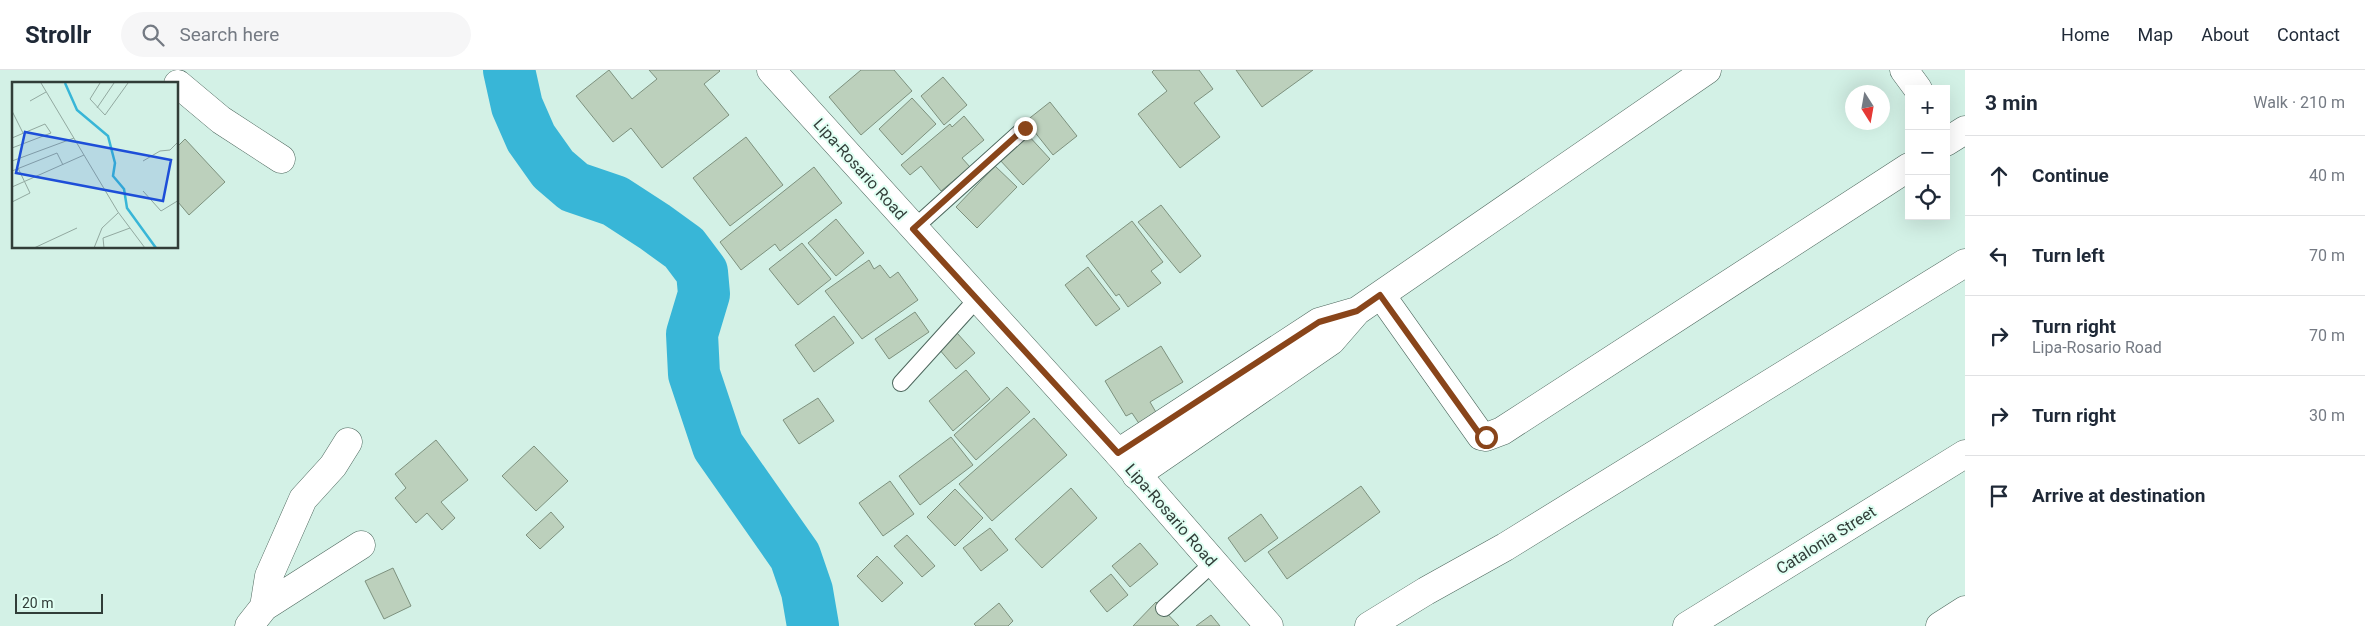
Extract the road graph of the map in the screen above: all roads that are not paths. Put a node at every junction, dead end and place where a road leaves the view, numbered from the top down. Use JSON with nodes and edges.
{"nodes":[{"id":1,"x":160,"y":70,"type":"edge"},
{"id":2,"x":771,"y":70,"type":"edge"},
{"id":3,"x":1707,"y":70,"type":"edge"},
{"id":4,"x":1904,"y":70,"type":"edge"},
{"id":5,"x":175,"y":82,"type":"edge"},
{"id":6,"x":1915,"y":85,"type":"edge"},
{"id":7,"x":179,"y":86,"type":"edge"},
{"id":8,"x":1025,"y":128,"type":"dead end"},
{"id":9,"x":281,"y":159,"type":"dead end"},
{"id":10,"x":1905,"y":170,"type":"edge"},
{"id":11,"x":913,"y":229,"type":"junction"},
{"id":12,"x":1965,"y":262,"type":"edge"},
{"id":13,"x":1380,"y":295,"type":"junction"},
{"id":14,"x":976,"y":300,"type":"junction"},
{"id":15,"x":1357,"y":311,"type":"junction"},
{"id":16,"x":901,"y":384,"type":"dead end"},
{"id":17,"x":348,"y":442,"type":"dead end"},
{"id":18,"x":1118,"y":453,"type":"junction"},
{"id":19,"x":1965,"y":454,"type":"edge"},
{"id":20,"x":1136,"y":476,"type":"junction"},
{"id":21,"x":360,"y":545,"type":"dead end"},
{"id":22,"x":1213,"y":563,"type":"junction"},
{"id":23,"x":1164,"y":608,"type":"dead end"},
{"id":24,"x":1965,"y":610,"type":"edge"},
{"id":25,"x":257,"y":616,"type":"edge"},
{"id":26,"x":1269,"y":626,"type":"edge"},
{"id":27,"x":1369,"y":626,"type":"edge"},
{"id":28,"x":1687,"y":626,"type":"edge"},
{"id":29,"x":1940,"y":626,"type":"edge"}],
"edges":[{"from":1,"to":5,"type":"street"},
{"from":2,"to":11,"type":"street","name":"Lipa-Rosario Road"},
{"from":3,"to":13,"type":"street"},
{"from":4,"to":6,"type":"street"},
{"from":7,"to":9,"type":"street"},
{"from":8,"to":11,"type":"lane"},
{"from":10,"to":13,"type":"street"},
{"from":11,"to":14,"type":"street","name":"Lipa-Rosario Road"},
{"from":12,"to":27,"type":"street"},
{"from":13,"to":15,"type":"street"},
{"from":14,"to":16,"type":"lane"},
{"from":14,"to":18,"type":"street","name":"Lipa-Rosario Road"},
{"from":15,"to":18,"type":"street"},
{"from":15,"to":20,"type":"street"},
{"from":17,"to":25,"type":"street"},
{"from":18,"to":20,"type":"street","name":"Lipa-Rosario Road"},
{"from":19,"to":28,"type":"street","name":"Catalonia Street"},
{"from":20,"to":22,"type":"street","name":"Lipa-Rosario Road"},
{"from":21,"to":25,"type":"street"},
{"from":22,"to":23,"type":"lane"},
{"from":22,"to":26,"type":"street","name":"Lipa-Rosario Road"},
{"from":24,"to":29,"type":"street"}]}
